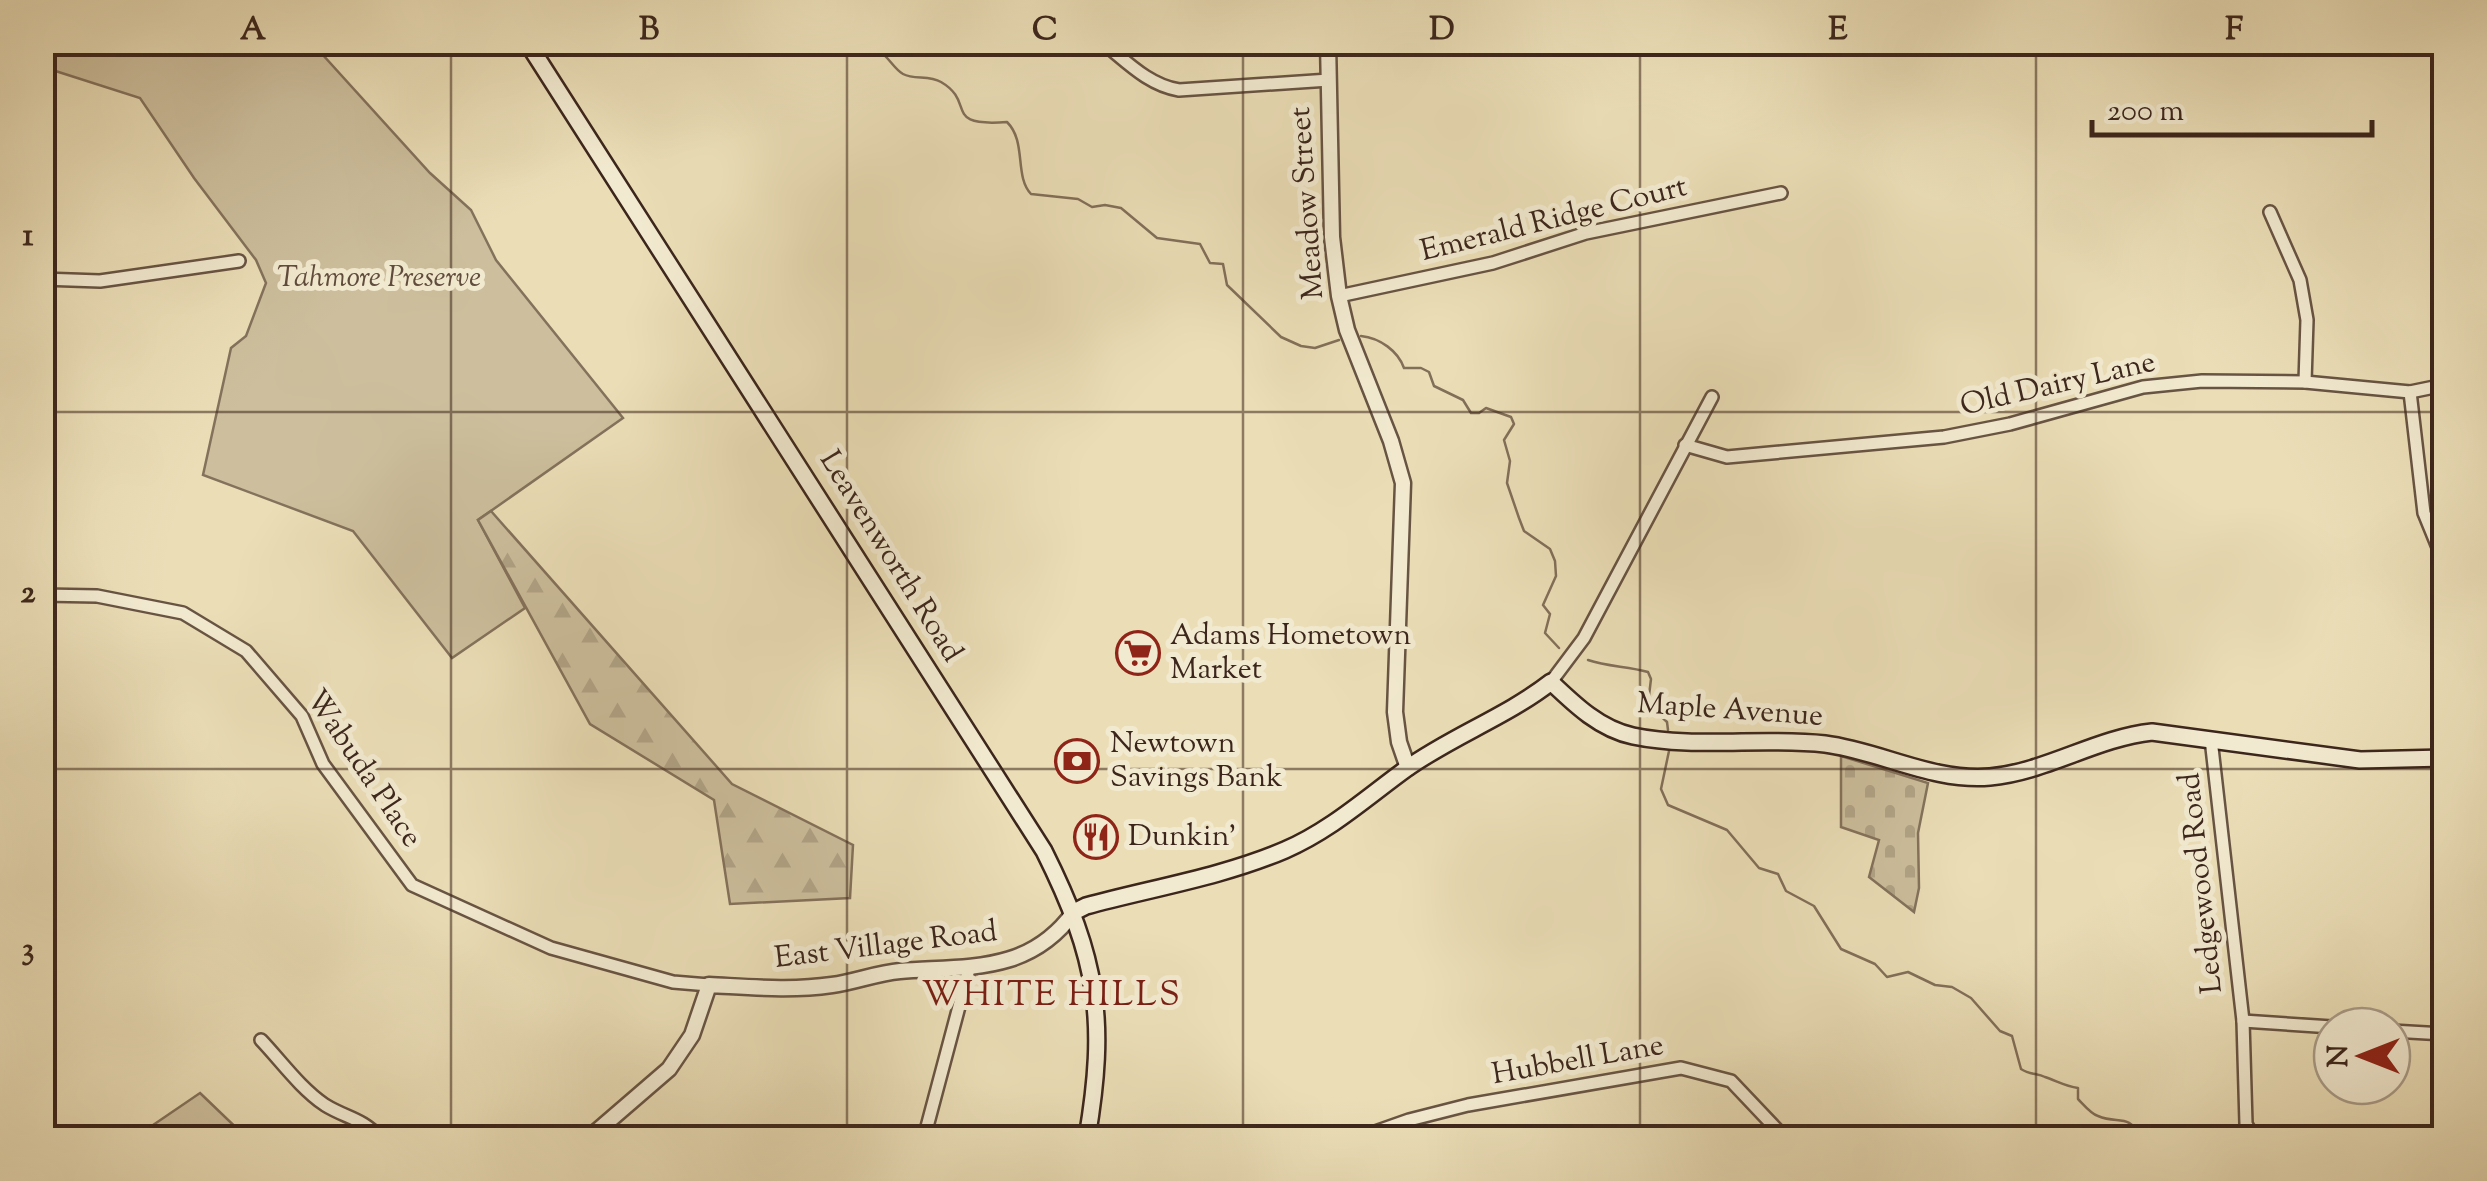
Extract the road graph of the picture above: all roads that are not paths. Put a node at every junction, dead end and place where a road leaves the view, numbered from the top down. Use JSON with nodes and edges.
{"nodes":[{"id":1,"x":527,"y":42,"type":"edge"},
{"id":2,"x":1102,"y":42,"type":"edge"},
{"id":3,"x":1328,"y":42,"type":"edge"},
{"id":4,"x":1329,"y":80,"type":"junction"},
{"id":5,"x":1781,"y":193,"type":"dead end"},
{"id":6,"x":2270,"y":212,"type":"dead end"},
{"id":7,"x":239,"y":261,"type":"dead end"},
{"id":8,"x":42,"y":280,"type":"edge"},
{"id":9,"x":1339,"y":296,"type":"junction"},
{"id":10,"x":2305,"y":382,"type":"junction"},
{"id":11,"x":2444,"y":385,"type":"edge"},
{"id":12,"x":2410,"y":392,"type":"junction"},
{"id":13,"x":1712,"y":398,"type":"dead end"},
{"id":14,"x":1684,"y":445,"type":"junction"},
{"id":15,"x":2444,"y":562,"type":"edge"},
{"id":16,"x":42,"y":594,"type":"edge"},
{"id":17,"x":1551,"y":682,"type":"junction"},
{"id":18,"x":2211,"y":738,"type":"junction"},
{"id":19,"x":2444,"y":758,"type":"edge"},
{"id":20,"x":1408,"y":768,"type":"junction"},
{"id":21,"x":1074,"y":912,"type":"junction"},
{"id":22,"x":969,"y":969,"type":"junction"},
{"id":23,"x":708,"y":985,"type":"junction"},
{"id":24,"x":2243,"y":1021,"type":"junction"},
{"id":25,"x":2312,"y":1026,"type":"edge"},
{"id":26,"x":2412,"y":1032,"type":"edge"},
{"id":27,"x":2444,"y":1034,"type":"edge"},
{"id":28,"x":261,"y":1040,"type":"dead end"},
{"id":29,"x":380,"y":1138,"type":"edge"},
{"id":30,"x":589,"y":1138,"type":"edge"},
{"id":31,"x":924,"y":1138,"type":"edge"},
{"id":32,"x":1087,"y":1138,"type":"edge"},
{"id":33,"x":1358,"y":1138,"type":"edge"},
{"id":34,"x":1785,"y":1138,"type":"edge"},
{"id":35,"x":2254,"y":1138,"type":"edge"}],
"edges":[{"from":1,"to":21,"type":"main road","name":"Leavenworth Road"},
{"from":2,"to":4,"type":"street"},
{"from":3,"to":4,"type":"street","name":"Meadow Street"},
{"from":4,"to":9,"type":"street","name":"Meadow Street"},
{"from":5,"to":9,"type":"street","name":"Emerald Ridge Court"},
{"from":6,"to":10,"type":"street"},
{"from":7,"to":8,"type":"street"},
{"from":9,"to":20,"type":"street","name":"Meadow Street"},
{"from":10,"to":12,"type":"street","name":"Old Dairy Lane"},
{"from":10,"to":14,"type":"street","name":"Old Dairy Lane"},
{"from":11,"to":12,"type":"street","name":"Old Dairy Lane"},
{"from":12,"to":15,"type":"street"},
{"from":13,"to":14,"type":"street"},
{"from":14,"to":17,"type":"street"},
{"from":16,"to":23,"type":"street","name":"Wabuda Place"},
{"from":17,"to":18,"type":"main road","name":"Maple Avenue"},
{"from":17,"to":20,"type":"main road"},
{"from":18,"to":19,"type":"main road","name":"Maple Avenue"},
{"from":18,"to":24,"type":"street","name":"Ledgewood Road"},
{"from":20,"to":21,"type":"main road"},
{"from":21,"to":22,"type":"street","name":"East Village Road"},
{"from":21,"to":32,"type":"main road","name":"Leavenworth Road"},
{"from":22,"to":23,"type":"street","name":"East Village Road"},
{"from":22,"to":31,"type":"street"},
{"from":23,"to":30,"type":"street"},
{"from":24,"to":25,"type":"street","name":"Ledgewood Road"},
{"from":24,"to":35,"type":"street","name":"Ledgewood Road"},
{"from":26,"to":27,"type":"street"},
{"from":28,"to":29,"type":"street"},
{"from":33,"to":34,"type":"street","name":"Hubbell Lane"}]}
